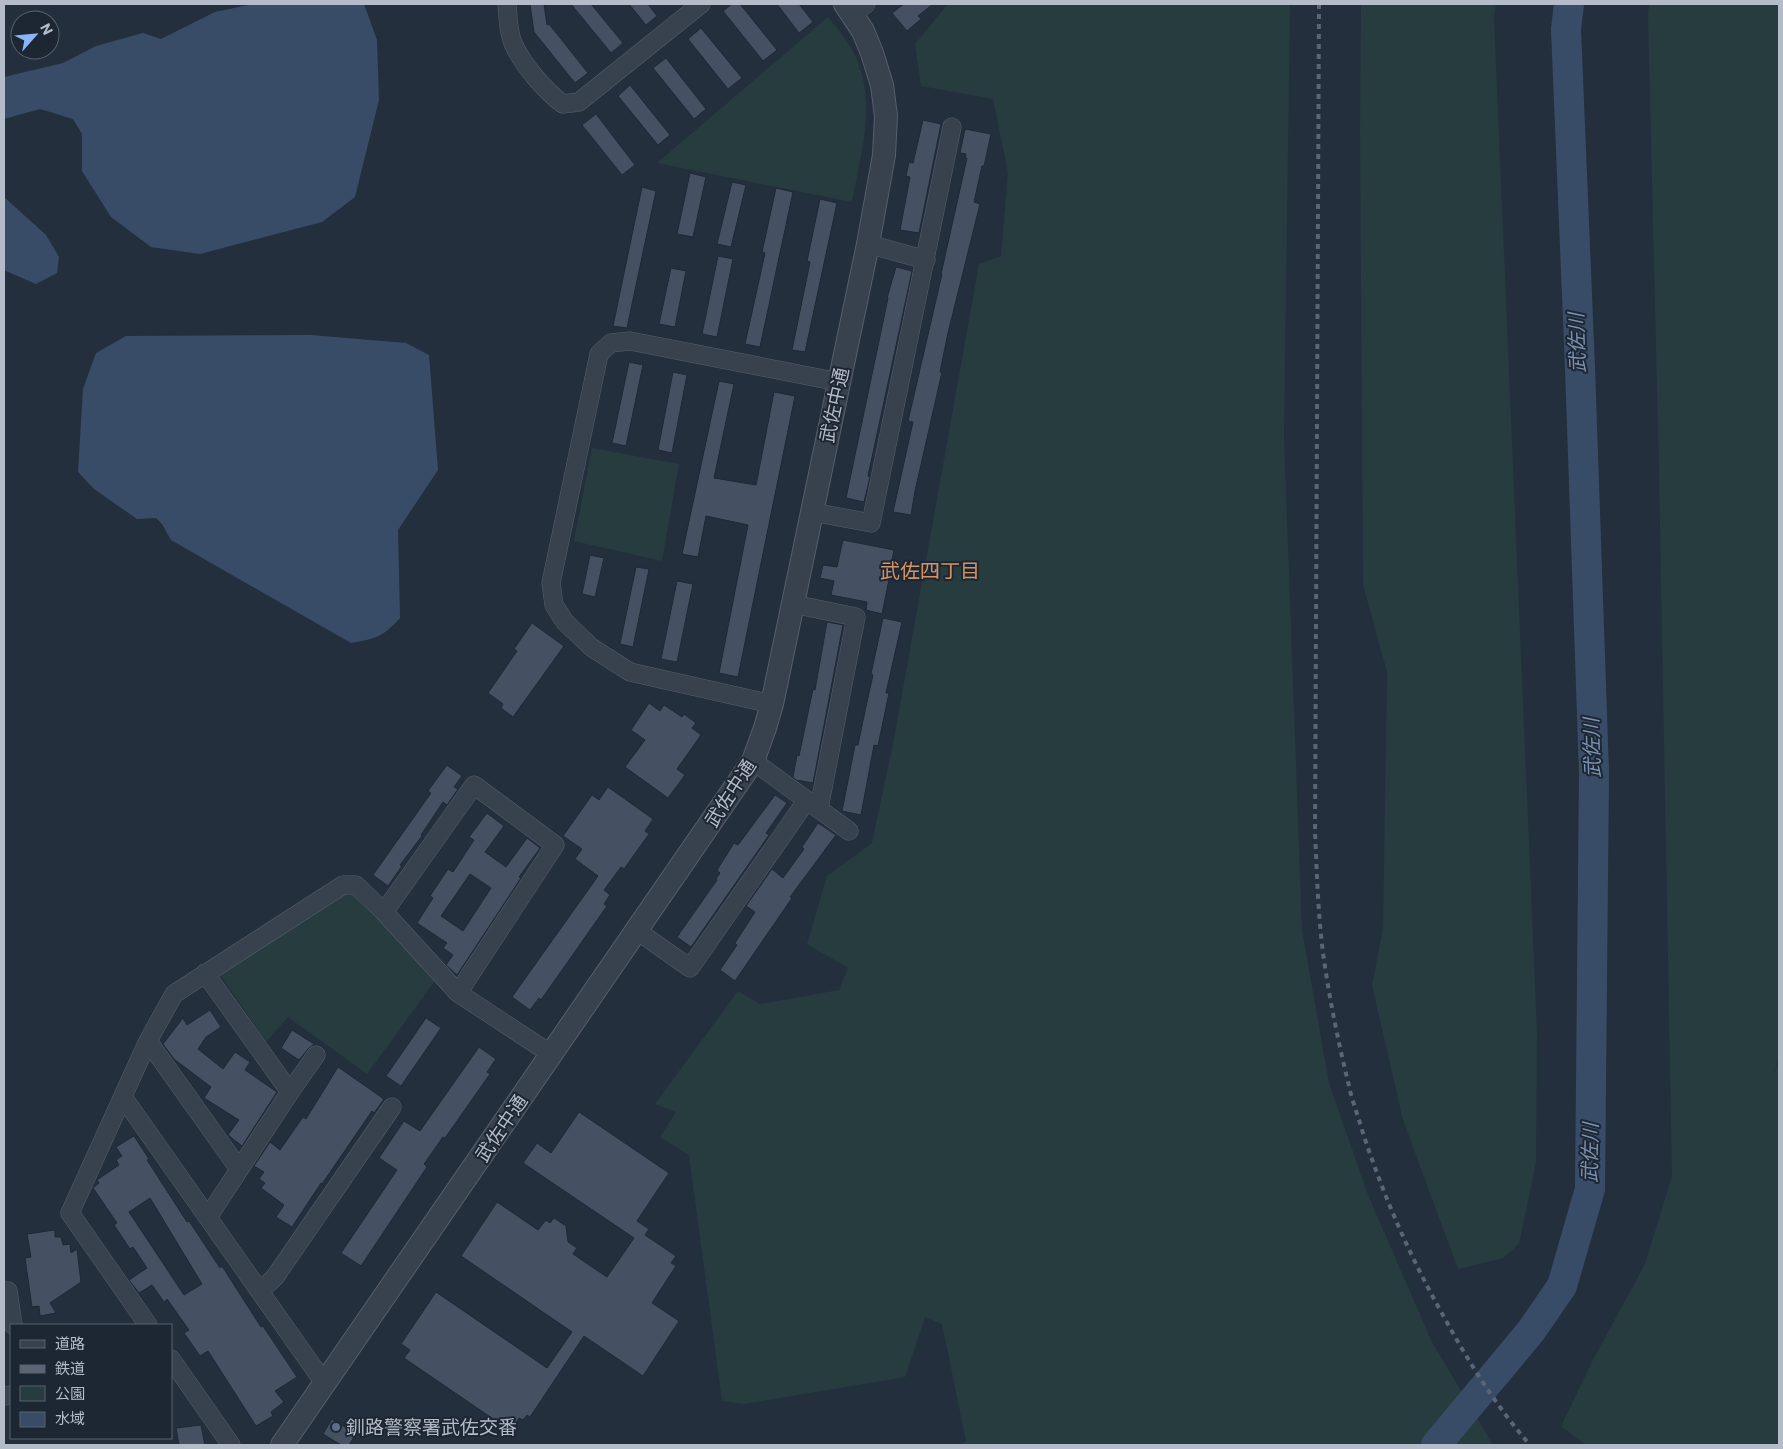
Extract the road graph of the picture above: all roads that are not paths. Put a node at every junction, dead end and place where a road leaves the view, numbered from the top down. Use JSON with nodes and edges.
{"nodes":[{"id":1,"x":507,"y":4,"type":"edge"},
{"id":2,"x":701,"y":4,"type":"edge"},
{"id":3,"x":855,"y":7,"type":"edge"},
{"id":4,"x":952,"y":127,"type":"dead end"},
{"id":5,"x":868,"y":244,"type":"junction"},
{"id":6,"x":926,"y":260,"type":"junction"},
{"id":7,"x":839,"y":382,"type":"junction"},
{"id":8,"x":812,"y":512,"type":"junction"},
{"id":9,"x":792,"y":604,"type":"junction"},
{"id":10,"x":772,"y":704,"type":"junction"},
{"id":11,"x":753,"y":761,"type":"junction"},
{"id":12,"x":813,"y":804,"type":"junction"},
{"id":13,"x":849,"y":831,"type":"dead end"},
{"id":14,"x":384,"y":912,"type":"junction"},
{"id":15,"x":636,"y":930,"type":"junction"},
{"id":16,"x":205,"y":973,"type":"junction"},
{"id":17,"x":458,"y":993,"type":"junction"},
{"id":18,"x":148,"y":1041,"type":"junction"},
{"id":19,"x":552,"y":1054,"type":"junction"},
{"id":20,"x":316,"y":1055,"type":"dead end"},
{"id":21,"x":290,"y":1092,"type":"junction"},
{"id":22,"x":124,"y":1097,"type":"junction"},
{"id":23,"x":392,"y":1107,"type":"dead end"},
{"id":24,"x":239,"y":1169,"type":"junction"},
{"id":25,"x":208,"y":1217,"type":"junction"},
{"id":26,"x":260,"y":1291,"type":"junction"},
{"id":27,"x":4,"y":1292,"type":"edge"},
{"id":28,"x":13,"y":1324,"type":"edge"},
{"id":29,"x":147,"y":1324,"type":"edge"},
{"id":30,"x":173,"y":1366,"type":"edge"},
{"id":31,"x":325,"y":1384,"type":"junction"},
{"id":32,"x":230,"y":1445,"type":"edge"},
{"id":33,"x":282,"y":1445,"type":"edge"}],
"edges":[{"from":1,"to":2,"type":"street"},
{"from":3,"to":5,"type":"street","name":"武佐中通"},
{"from":4,"to":6,"type":"street"},
{"from":5,"to":6,"type":"street"},
{"from":5,"to":7,"type":"street","name":"武佐中通"},
{"from":6,"to":8,"type":"street"},
{"from":7,"to":8,"type":"street","name":"武佐中通"},
{"from":7,"to":10,"type":"street"},
{"from":8,"to":9,"type":"street","name":"武佐中通"},
{"from":9,"to":10,"type":"street","name":"武佐中通"},
{"from":9,"to":12,"type":"street"},
{"from":10,"to":11,"type":"street","name":"武佐中通"},
{"from":11,"to":12,"type":"street"},
{"from":11,"to":15,"type":"street","name":"武佐中通"},
{"from":12,"to":13,"type":"street"},
{"from":12,"to":15,"type":"street"},
{"from":14,"to":16,"type":"street"},
{"from":14,"to":17,"type":"street"},
{"from":14,"to":17,"type":"street"},
{"from":15,"to":19,"type":"street","name":"武佐中通"},
{"from":16,"to":18,"type":"street"},
{"from":16,"to":21,"type":"street"},
{"from":17,"to":19,"type":"street"},
{"from":18,"to":22,"type":"street"},
{"from":18,"to":24,"type":"street"},
{"from":19,"to":31,"type":"street","name":"武佐中通"},
{"from":20,"to":21,"type":"street"},
{"from":21,"to":24,"type":"street"},
{"from":22,"to":25,"type":"street"},
{"from":22,"to":29,"type":"street"},
{"from":23,"to":26,"type":"street"},
{"from":24,"to":25,"type":"street"},
{"from":25,"to":26,"type":"street"},
{"from":26,"to":31,"type":"street"},
{"from":27,"to":28,"type":"street"},
{"from":30,"to":32,"type":"street"},
{"from":31,"to":33,"type":"street","name":"武佐中通"}]}
